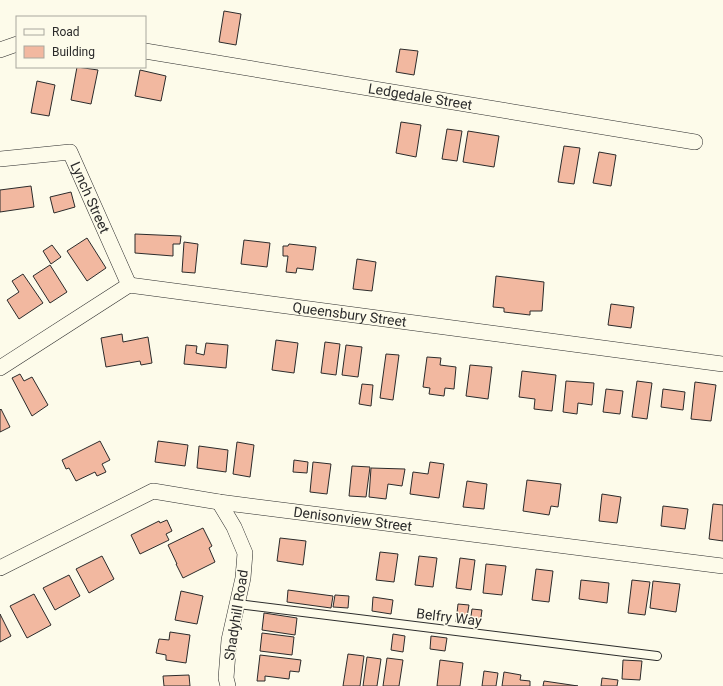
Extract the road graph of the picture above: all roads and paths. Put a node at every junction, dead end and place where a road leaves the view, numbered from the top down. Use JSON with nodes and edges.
{"nodes":[{"id":1,"x":16,"y":44,"type":"edge"},
{"id":2,"x":0,"y":50,"type":"edge"},
{"id":3,"x":146,"y":51,"type":"edge"},
{"id":4,"x":695,"y":142,"type":"dead end"},
{"id":5,"x":0,"y":159,"type":"edge"},
{"id":6,"x":129,"y":285,"type":"junction"},
{"id":7,"x":723,"y":364,"type":"edge"},
{"id":8,"x":0,"y":368,"type":"edge"},
{"id":9,"x":219,"y":502,"type":"junction"},
{"id":10,"x":723,"y":566,"type":"edge"},
{"id":11,"x":0,"y":568,"type":"edge"},
{"id":12,"x":238,"y":604,"type":"junction"},
{"id":13,"x":657,"y":656,"type":"dead end"},
{"id":14,"x":228,"y":686,"type":"edge"}],
"edges":[{"from":1,"to":2,"type":"street"},
{"from":3,"to":4,"type":"street","name":"Ledgedale Street"},
{"from":5,"to":6,"type":"street","name":"Lynch Street"},
{"from":6,"to":7,"type":"street","name":"Queensbury Street"},
{"from":6,"to":8,"type":"street"},
{"from":9,"to":10,"type":"street","name":"Denisonview Street"},
{"from":9,"to":11,"type":"street","name":"Denisonview Street"},
{"from":9,"to":12,"type":"street","name":"Shadyhill Road"},
{"from":12,"to":13,"type":"lane","name":"Belfry Way"},
{"from":12,"to":14,"type":"street","name":"Shadyhill Road"}]}
